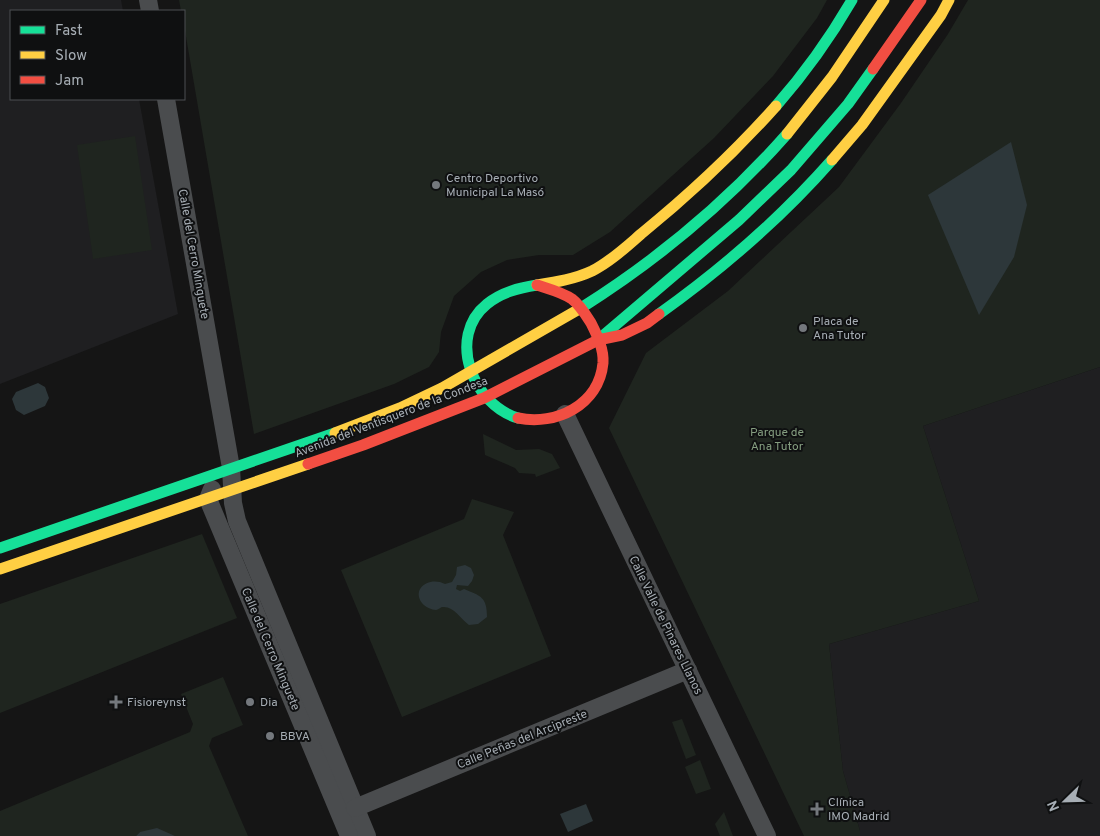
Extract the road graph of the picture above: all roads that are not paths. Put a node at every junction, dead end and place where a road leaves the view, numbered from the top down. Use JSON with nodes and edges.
{"nodes":[{"id":1,"x":852,"y":0,"type":"edge"},
{"id":2,"x":884,"y":0,"type":"edge"},
{"id":3,"x":921,"y":0,"type":"edge"},
{"id":4,"x":949,"y":0,"type":"edge"},
{"id":5,"x":166,"y":100,"type":"edge"},
{"id":6,"x":537,"y":285,"type":"junction"},
{"id":7,"x":581,"y":308,"type":"junction"},
{"id":8,"x":598,"y":340,"type":"junction"},
{"id":9,"x":470,"y":371,"type":"junction"},
{"id":10,"x":484,"y":398,"type":"junction"},
{"id":11,"x":565,"y":414,"type":"junction"},
{"id":12,"x":231,"y":468,"type":"junction"},
{"id":13,"x":232,"y":491,"type":"junction"},
{"id":14,"x":208,"y":499,"type":"junction"},
{"id":15,"x":0,"y":548,"type":"edge"},
{"id":16,"x":0,"y":569,"type":"edge"},
{"id":17,"x":688,"y":670,"type":"junction"},
{"id":18,"x":355,"y":808,"type":"junction"},
{"id":19,"x":349,"y":836,"type":"edge"},
{"id":20,"x":367,"y":836,"type":"edge"},
{"id":21,"x":767,"y":836,"type":"edge"}],
"edges":[{"from":1,"to":6,"type":"main road"},
{"from":2,"to":7,"type":"main road","name":"Avenida del Ventisquero de la Condesa"},
{"from":3,"to":8,"type":"main road"},
{"from":4,"to":8,"type":"main road","name":"Avenida del Ventisquero de la Condesa"},
{"from":5,"to":12,"type":"street","name":"Calle del Cerro Minguete"},
{"from":6,"to":7,"type":"main road"},
{"from":6,"to":9,"type":"main road"},
{"from":7,"to":8,"type":"main road"},
{"from":7,"to":9,"type":"main road","name":"Avenida del Ventisquero de la Condesa"},
{"from":8,"to":10,"type":"main road","name":"Avenida del Ventisquero de la Condesa"},
{"from":8,"to":11,"type":"main road"},
{"from":9,"to":10,"type":"main road"},
{"from":9,"to":12,"type":"main road","name":"Avenida del Ventisquero de la Condesa"},
{"from":10,"to":11,"type":"main road"},
{"from":10,"to":13,"type":"main road","name":"Avenida del Ventisquero de la Condesa"},
{"from":11,"to":17,"type":"street","name":"Calle Valle de Pinares Llanos"},
{"from":12,"to":13,"type":"street","name":"Calle del Cerro Minguete"},
{"from":12,"to":14,"type":"street"},
{"from":12,"to":15,"type":"main road","name":"Avenida del Ventisquero de la Condesa"},
{"from":13,"to":14,"type":"main road","name":"Avenida del Ventisquero de la Condesa"},
{"from":13,"to":18,"type":"street","name":"Calle del Cerro Minguete"},
{"from":14,"to":16,"type":"main road","name":"Avenida del Ventisquero de la Condesa"},
{"from":14,"to":19,"type":"street","name":"Calle del Cerro Minguete"},
{"from":17,"to":18,"type":"street","name":"Calle Peñas del Arcipreste"},
{"from":17,"to":21,"type":"street","name":"Calle Valle de Pinares Llanos"},
{"from":18,"to":20,"type":"street","name":"Calle del Cerro Minguete"}]}
